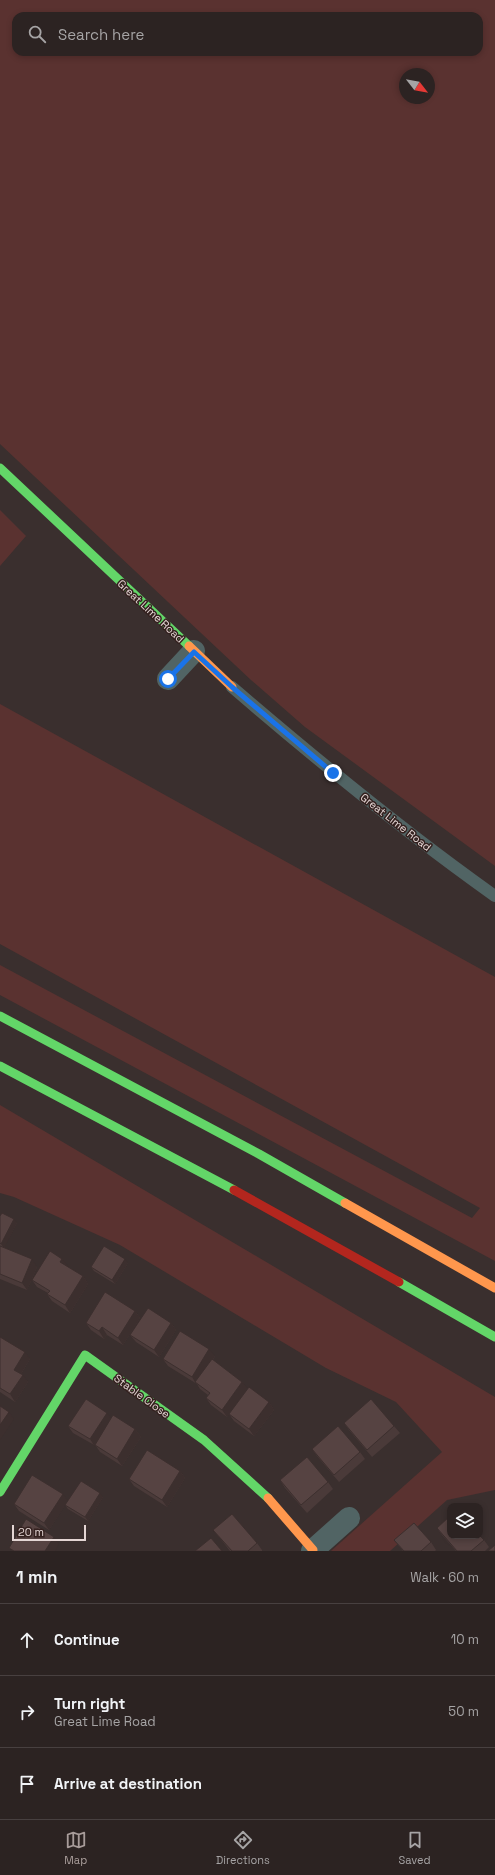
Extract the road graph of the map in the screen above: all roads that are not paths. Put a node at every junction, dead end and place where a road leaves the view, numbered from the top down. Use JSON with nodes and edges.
{"nodes":[{"id":1,"x":0,"y":468,"type":"edge"},
{"id":2,"x":194,"y":652,"type":"junction"},
{"id":3,"x":168,"y":679,"type":"dead end"},
{"id":4,"x":232,"y":687,"type":"joint"},
{"id":5,"x":495,"y":896,"type":"edge"},
{"id":6,"x":0,"y":1016,"type":"edge"},
{"id":7,"x":0,"y":1066,"type":"edge"},
{"id":8,"x":495,"y":1288,"type":"edge"},
{"id":9,"x":495,"y":1337,"type":"edge"},
{"id":10,"x":0,"y":1492,"type":"edge"},
{"id":11,"x":349,"y":1518,"type":"dead end"},
{"id":12,"x":313,"y":1551,"type":"edge"}],
"edges":[{"from":1,"to":2,"type":"main road","name":"Great Lime Road"},
{"from":2,"to":3,"type":"street"},
{"from":2,"to":4,"type":"main road","name":"Great Lime Road"},
{"from":4,"to":5,"type":"lane","name":"Great Lime Road"},
{"from":6,"to":8,"type":"main road"},
{"from":7,"to":9,"type":"main road"},
{"from":10,"to":12,"type":"main road","name":"Stable Close"},
{"from":11,"to":12,"type":"street","name":"Stable Close"}]}
